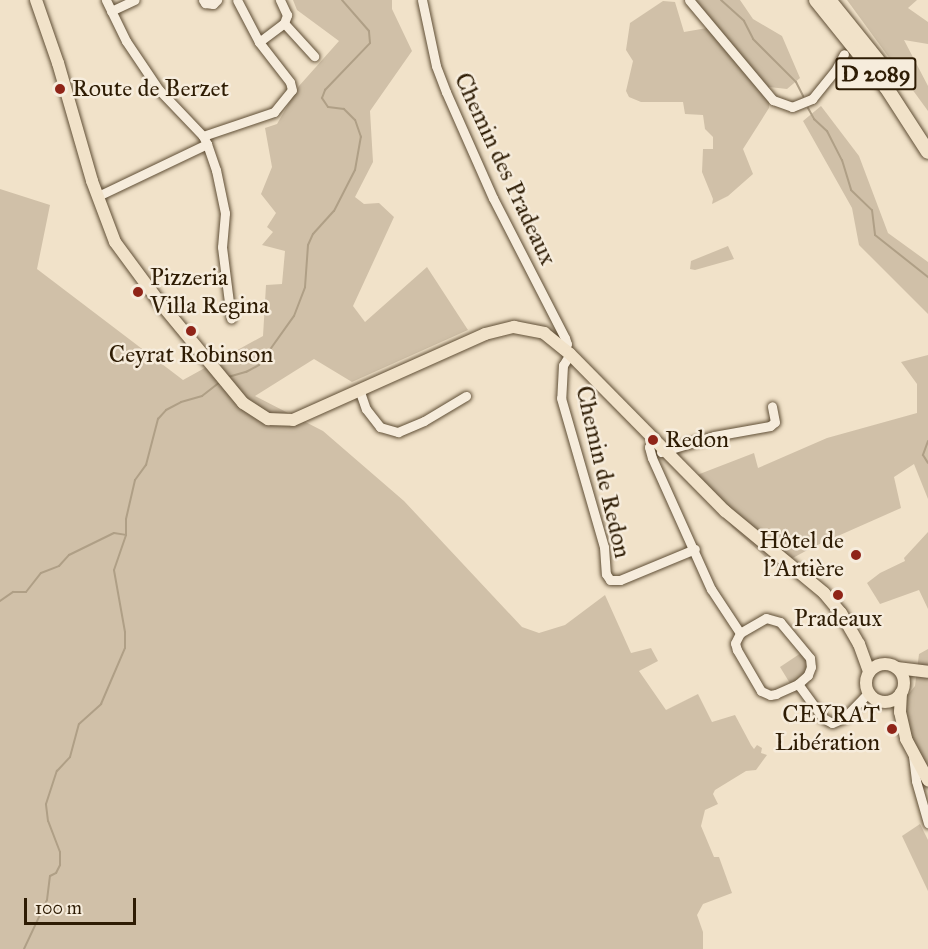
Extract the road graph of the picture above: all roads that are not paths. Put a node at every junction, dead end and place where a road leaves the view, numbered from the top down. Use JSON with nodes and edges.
{"nodes":[{"id":1,"x":36,"y":0,"type":"edge"},
{"id":2,"x":106,"y":0,"type":"edge"},
{"id":3,"x":135,"y":0,"type":"edge"},
{"id":4,"x":203,"y":0,"type":"edge"},
{"id":5,"x":217,"y":0,"type":"edge"},
{"id":6,"x":237,"y":0,"type":"edge"},
{"id":7,"x":279,"y":0,"type":"edge"},
{"id":8,"x":422,"y":0,"type":"edge"},
{"id":9,"x":688,"y":0,"type":"edge"},
{"id":10,"x":816,"y":0,"type":"edge"},
{"id":11,"x":830,"y":0,"type":"edge"},
{"id":12,"x":111,"y":11,"type":"junction"},
{"id":13,"x":284,"y":23,"type":"junction"},
{"id":14,"x":259,"y":42,"type":"junction"},
{"id":15,"x":844,"y":54,"type":"dead end"},
{"id":16,"x":314,"y":56,"type":"dead end"},
{"id":17,"x":928,"y":134,"type":"edge"},
{"id":18,"x":205,"y":140,"type":"junction"},
{"id":19,"x":928,"y":152,"type":"edge"},
{"id":20,"x":98,"y":196,"type":"junction"},
{"id":21,"x":231,"y":318,"type":"dead end"},
{"id":22,"x":567,"y":351,"type":"junction"},
{"id":23,"x":360,"y":392,"type":"junction"},
{"id":24,"x":466,"y":396,"type":"dead end"},
{"id":25,"x":772,"y":406,"type":"dead end"},
{"id":26,"x":653,"y":440,"type":"junction"},
{"id":27,"x":664,"y":451,"type":"junction"},
{"id":28,"x":652,"y":458,"type":"junction"},
{"id":29,"x":695,"y":549,"type":"junction"},
{"id":30,"x":740,"y":633,"type":"junction"},
{"id":31,"x":859,"y":644,"type":"junction"},
{"id":32,"x":883,"y":663,"type":"junction"},
{"id":33,"x":897,"y":668,"type":"junction"},
{"id":34,"x":869,"y":672,"type":"junction"},
{"id":35,"x":928,"y":673,"type":"edge"},
{"id":36,"x":798,"y":684,"type":"junction"},
{"id":37,"x":902,"y":690,"type":"junction"},
{"id":38,"x":868,"y":693,"type":"junction"},
{"id":39,"x":880,"y":702,"type":"junction"},
{"id":40,"x":906,"y":739,"type":"junction"},
{"id":41,"x":913,"y":756,"type":"junction"},
{"id":42,"x":928,"y":780,"type":"edge"},
{"id":43,"x":928,"y":823,"type":"edge"}],
"edges":[{"from":1,"to":20,"type":"main road"},
{"from":2,"to":12,"type":"street"},
{"from":3,"to":12,"type":"street"},
{"from":4,"to":5,"type":"street"},
{"from":6,"to":14,"type":"street"},
{"from":7,"to":13,"type":"street"},
{"from":8,"to":22,"type":"street","name":"Chemin des Pradeaux"},
{"from":9,"to":15,"type":"street"},
{"from":10,"to":19,"type":"highway","number":"D 2089"},
{"from":11,"to":17,"type":"highway","number":"D 2089"},
{"from":12,"to":18,"type":"street"},
{"from":13,"to":14,"type":"street"},
{"from":13,"to":16,"type":"street"},
{"from":14,"to":18,"type":"street"},
{"from":18,"to":20,"type":"street"},
{"from":18,"to":21,"type":"street"},
{"from":20,"to":23,"type":"main road"},
{"from":22,"to":23,"type":"main road"},
{"from":22,"to":26,"type":"main road"},
{"from":22,"to":29,"type":"street","name":"Chemin de Redon"},
{"from":23,"to":24,"type":"street"},
{"from":25,"to":27,"type":"street"},
{"from":26,"to":27,"type":"main road"},
{"from":26,"to":28,"type":"street"},
{"from":27,"to":28,"type":"street"},
{"from":27,"to":31,"type":"main road"},
{"from":28,"to":29,"type":"street"},
{"from":29,"to":30,"type":"street"},
{"from":30,"to":36,"type":"street"},
{"from":30,"to":36,"type":"street"},
{"from":31,"to":32,"type":"main road"},
{"from":31,"to":34,"type":"main road"},
{"from":32,"to":33,"type":"main road"},
{"from":32,"to":34,"type":"main road"},
{"from":33,"to":35,"type":"main road"},
{"from":33,"to":37,"type":"main road"},
{"from":34,"to":38,"type":"main road"},
{"from":35,"to":37,"type":"main road"},
{"from":36,"to":38,"type":"street"},
{"from":37,"to":39,"type":"main road"},
{"from":37,"to":40,"type":"main road"},
{"from":38,"to":39,"type":"main road"},
{"from":39,"to":40,"type":"main road"},
{"from":40,"to":41,"type":"main road"},
{"from":41,"to":42,"type":"main road"},
{"from":41,"to":43,"type":"street"}]}
